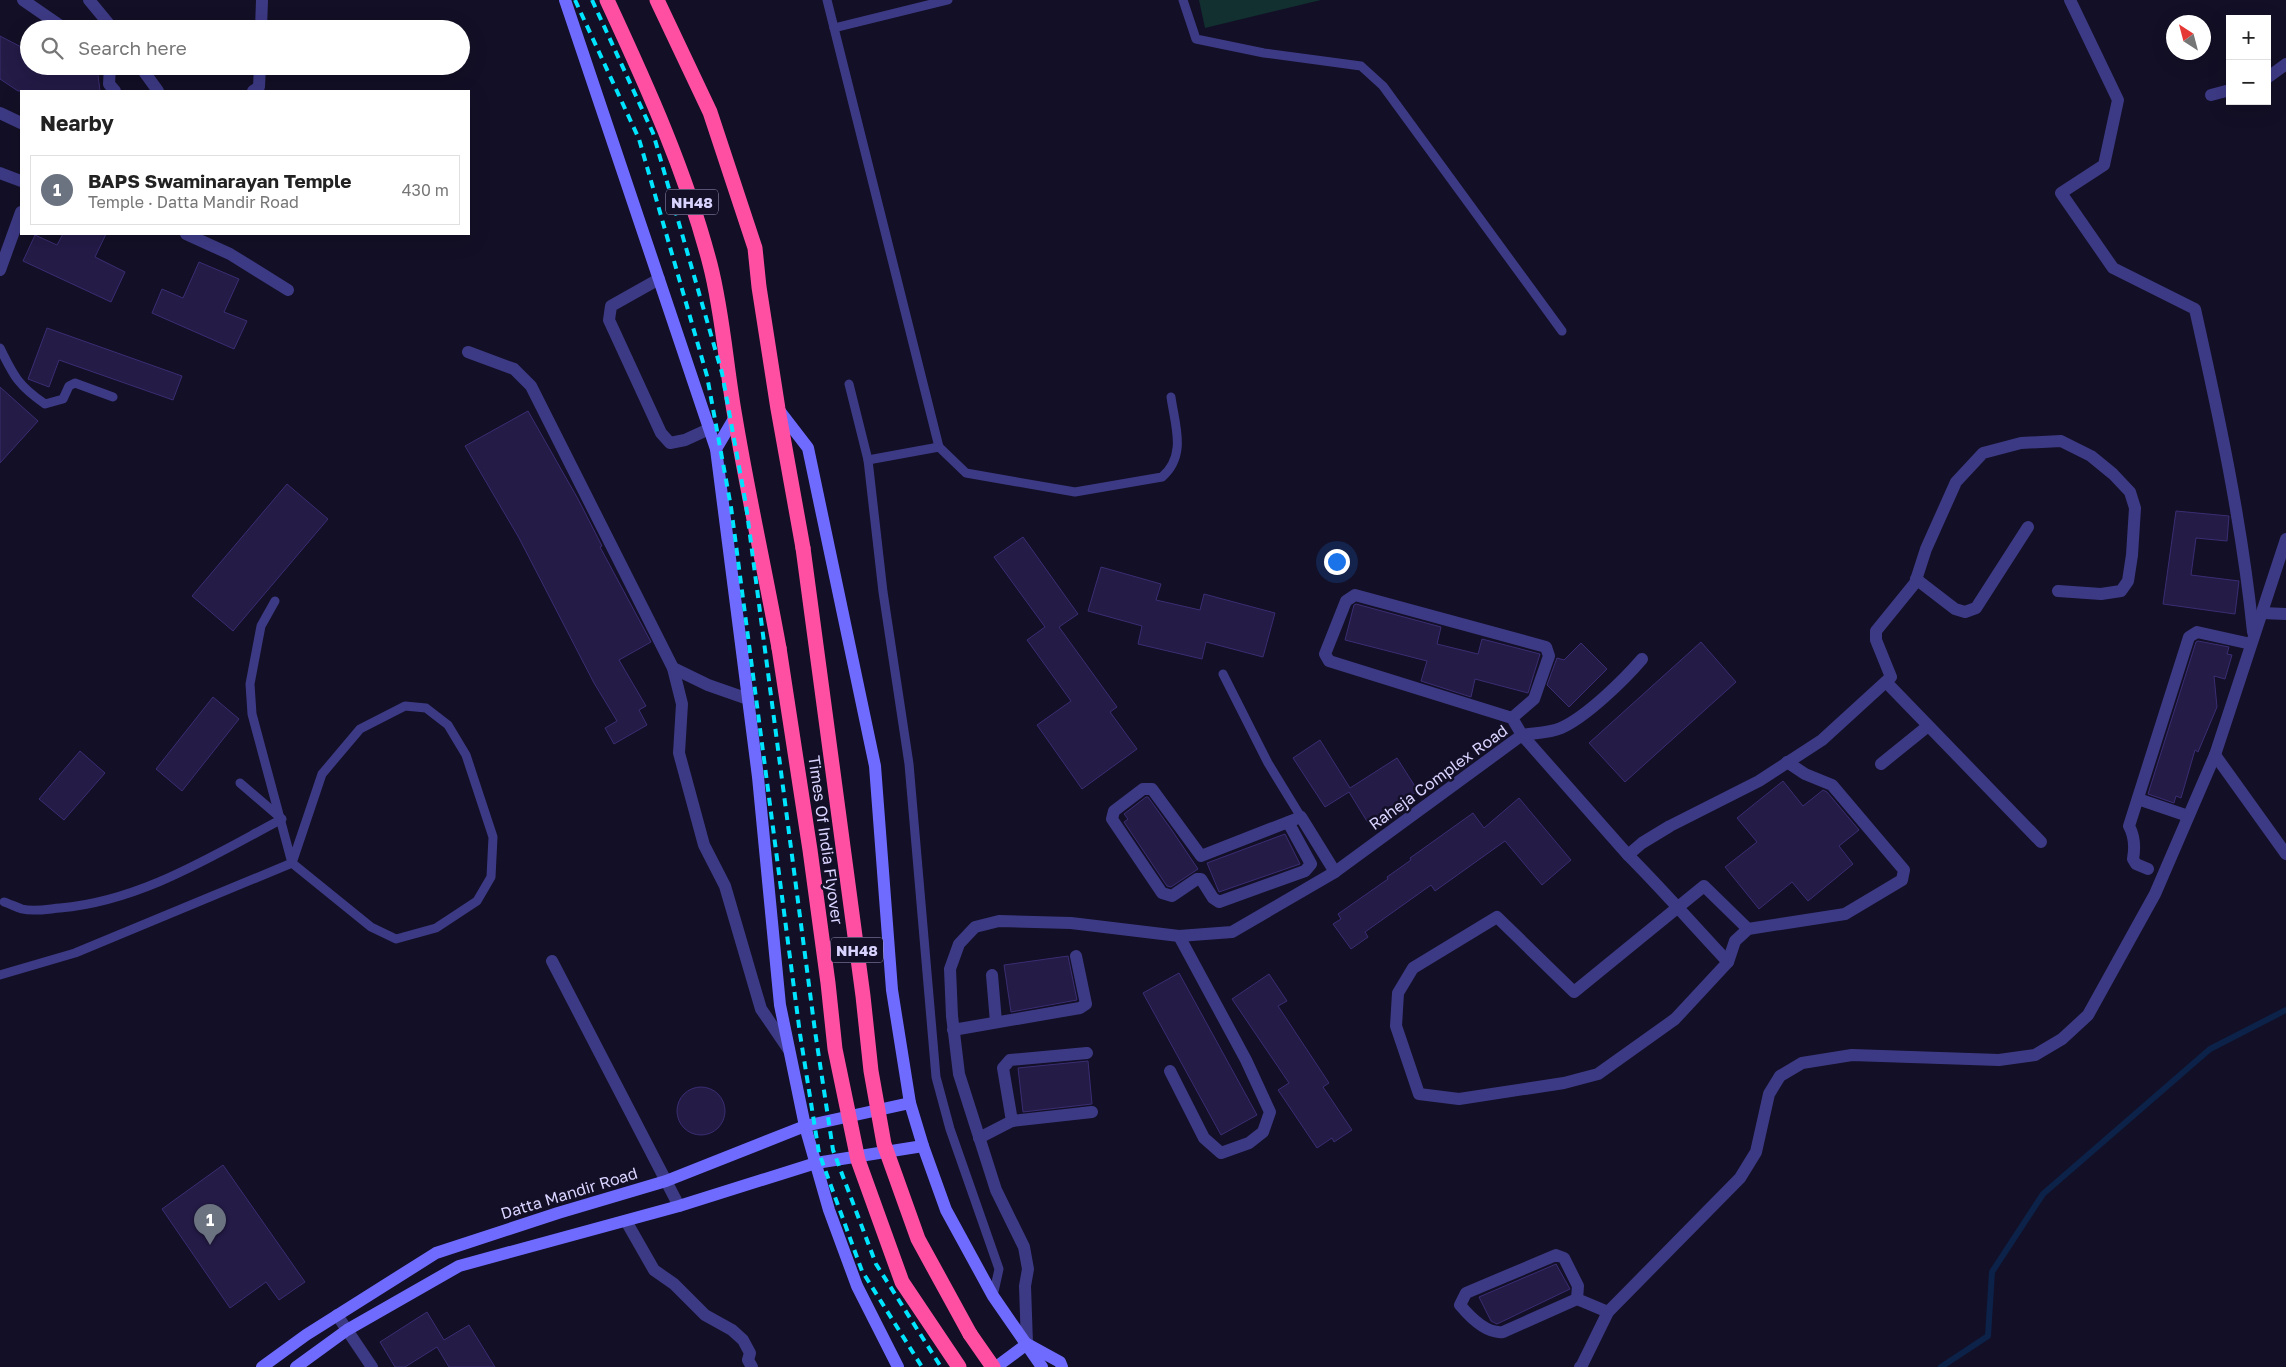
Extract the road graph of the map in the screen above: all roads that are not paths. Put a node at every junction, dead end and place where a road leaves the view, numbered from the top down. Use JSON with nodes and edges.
{"nodes":[{"id":1,"x":23,"y":0,"type":"edge"},
{"id":2,"x":89,"y":0,"type":"edge"},
{"id":3,"x":262,"y":0,"type":"edge"},
{"id":4,"x":565,"y":0,"type":"edge"},
{"id":5,"x":607,"y":0,"type":"edge"},
{"id":6,"x":657,"y":0,"type":"edge"},
{"id":7,"x":827,"y":0,"type":"edge"},
{"id":8,"x":948,"y":0,"type":"edge"},
{"id":9,"x":1183,"y":0,"type":"edge"},
{"id":10,"x":2070,"y":0,"type":"edge"},
{"id":11,"x":52,"y":20,"type":"edge"},
{"id":12,"x":106,"y":20,"type":"edge"},
{"id":13,"x":261,"y":20,"type":"edge"},
{"id":14,"x":834,"y":28,"type":"junction"},
{"id":15,"x":2286,"y":64,"type":"edge"},
{"id":16,"x":110,"y":75,"type":"edge"},
{"id":17,"x":146,"y":75,"type":"edge"},
{"id":18,"x":260,"y":75,"type":"edge"},
{"id":19,"x":2271,"y":75,"type":"edge"},
{"id":20,"x":114,"y":90,"type":"edge"},
{"id":21,"x":157,"y":90,"type":"edge"},
{"id":22,"x":254,"y":90,"type":"edge"},
{"id":23,"x":2226,"y":91,"type":"edge"},
{"id":24,"x":2211,"y":95,"type":"dead end"},
{"id":25,"x":0,"y":113,"type":"edge"},
{"id":26,"x":20,"y":123,"type":"edge"},
{"id":27,"x":0,"y":173,"type":"edge"},
{"id":28,"x":20,"y":181,"type":"edge"},
{"id":29,"x":20,"y":215,"type":"edge"},
{"id":30,"x":188,"y":235,"type":"edge"},
{"id":31,"x":0,"y":270,"type":"edge"},
{"id":32,"x":660,"y":279,"type":"junction"},
{"id":33,"x":288,"y":290,"type":"dead end"},
{"id":34,"x":1562,"y":331,"type":"dead end"},
{"id":35,"x":0,"y":348,"type":"edge"},
{"id":36,"x":468,"y":352,"type":"dead end"},
{"id":37,"x":849,"y":384,"type":"dead end"},
{"id":38,"x":113,"y":397,"type":"dead end"},
{"id":39,"x":1171,"y":397,"type":"dead end"},
{"id":40,"x":778,"y":409,"type":"junction"},
{"id":41,"x":735,"y":417,"type":"junction"},
{"id":42,"x":710,"y":429,"type":"junction"},
{"id":43,"x":939,"y":447,"type":"junction"},
{"id":44,"x":716,"y":448,"type":"junction"},
{"id":45,"x":868,"y":460,"type":"junction"},
{"id":46,"x":2028,"y":527,"type":"dead end"},
{"id":47,"x":2285,"y":545,"type":"edge"},
{"id":48,"x":1916,"y":580,"type":"junction"},
{"id":49,"x":2058,"y":590,"type":"dead end"},
{"id":50,"x":275,"y":601,"type":"dead end"},
{"id":51,"x":2262,"y":613,"type":"junction"},
{"id":52,"x":2286,"y":614,"type":"edge"},
{"id":53,"x":2252,"y":641,"type":"junction"},
{"id":54,"x":1642,"y":659,"type":"dead end"},
{"id":55,"x":673,"y":668,"type":"junction"},
{"id":56,"x":1223,"y":674,"type":"dead end"},
{"id":57,"x":1886,"y":682,"type":"junction"},
{"id":58,"x":748,"y":699,"type":"junction"},
{"id":59,"x":1512,"y":718,"type":"junction"},
{"id":60,"x":1928,"y":726,"type":"junction"},
{"id":61,"x":1522,"y":735,"type":"junction"},
{"id":62,"x":2214,"y":755,"type":"junction"},
{"id":63,"x":1787,"y":762,"type":"junction"},
{"id":64,"x":1881,"y":764,"type":"dead end"},
{"id":65,"x":240,"y":783,"type":"dead end"},
{"id":66,"x":2138,"y":798,"type":"junction"},
{"id":67,"x":1301,"y":816,"type":"junction"},
{"id":68,"x":2188,"y":816,"type":"junction"},
{"id":69,"x":282,"y":819,"type":"junction"},
{"id":70,"x":1288,"y":822,"type":"junction"},
{"id":71,"x":2041,"y":842,"type":"dead end"},
{"id":72,"x":2286,"y":854,"type":"edge"},
{"id":73,"x":1201,"y":856,"type":"junction"},
{"id":74,"x":1628,"y":856,"type":"junction"},
{"id":75,"x":292,"y":863,"type":"junction"},
{"id":76,"x":2148,"y":868,"type":"dead end"},
{"id":77,"x":1335,"y":872,"type":"junction"},
{"id":78,"x":1201,"y":879,"type":"junction"},
{"id":79,"x":4,"y":902,"type":"dead end"},
{"id":80,"x":1678,"y":908,"type":"junction"},
{"id":81,"x":1748,"y":929,"type":"junction"},
{"id":82,"x":1179,"y":936,"type":"junction"},
{"id":83,"x":1076,"y":956,"type":"dead end"},
{"id":84,"x":552,"y":961,"type":"dead end"},
{"id":85,"x":1728,"y":962,"type":"junction"},
{"id":86,"x":0,"y":975,"type":"edge"},
{"id":87,"x":992,"y":975,"type":"dead end"},
{"id":88,"x":996,"y":1022,"type":"junction"},
{"id":89,"x":954,"y":1030,"type":"junction"},
{"id":90,"x":789,"y":1050,"type":"junction"},
{"id":91,"x":1087,"y":1053,"type":"dead end"},
{"id":92,"x":1170,"y":1071,"type":"dead end"},
{"id":93,"x":910,"y":1103,"type":"junction"},
{"id":94,"x":1092,"y":1112,"type":"dead end"},
{"id":95,"x":1012,"y":1121,"type":"junction"},
{"id":96,"x":805,"y":1126,"type":"junction"},
{"id":97,"x":979,"y":1138,"type":"junction"},
{"id":98,"x":923,"y":1146,"type":"junction"},
{"id":99,"x":816,"y":1163,"type":"junction"},
{"id":100,"x":666,"y":1181,"type":"junction"},
{"id":101,"x":679,"y":1206,"type":"junction"},
{"id":102,"x":626,"y":1221,"type":"junction"},
{"id":103,"x":993,"y":1296,"type":"junction"},
{"id":104,"x":1577,"y":1299,"type":"junction"},
{"id":105,"x":1608,"y":1312,"type":"junction"},
{"id":106,"x":337,"y":1316,"type":"junction"},
{"id":107,"x":347,"y":1330,"type":"junction"},
{"id":108,"x":1027,"y":1344,"type":"junction"},
{"id":109,"x":1582,"y":1366,"type":"edge"},
{"id":110,"x":262,"y":1367,"type":"edge"},
{"id":111,"x":296,"y":1367,"type":"edge"},
{"id":112,"x":372,"y":1367,"type":"edge"},
{"id":113,"x":752,"y":1367,"type":"edge"},
{"id":114,"x":898,"y":1367,"type":"edge"},
{"id":115,"x":958,"y":1367,"type":"edge"},
{"id":116,"x":995,"y":1367,"type":"edge"},
{"id":117,"x":1042,"y":1367,"type":"edge"},
{"id":118,"x":1062,"y":1367,"type":"edge"}],
"edges":[{"from":1,"to":11,"type":"street"},
{"from":2,"to":12,"type":"street"},
{"from":3,"to":13,"type":"street"},
{"from":4,"to":32,"type":"street"},
{"from":5,"to":41,"type":"highway","number":"NH48"},
{"from":6,"to":40,"type":"highway","number":"NH48"},
{"from":7,"to":14,"type":"lane"},
{"from":8,"to":14,"type":"lane"},
{"from":9,"to":34,"type":"lane"},
{"from":10,"to":53,"type":"street"},
{"from":14,"to":43,"type":"lane"},
{"from":15,"to":19,"type":"street"},
{"from":16,"to":20,"type":"street"},
{"from":17,"to":21,"type":"street"},
{"from":18,"to":22,"type":"street"},
{"from":23,"to":24,"type":"street"},
{"from":25,"to":26,"type":"street"},
{"from":27,"to":28,"type":"street"},
{"from":29,"to":31,"type":"street"},
{"from":30,"to":33,"type":"street"},
{"from":32,"to":42,"type":"street"},
{"from":32,"to":42,"type":"street"},
{"from":35,"to":38,"type":"lane"},
{"from":36,"to":55,"type":"street"},
{"from":37,"to":45,"type":"lane"},
{"from":39,"to":43,"type":"lane"},
{"from":40,"to":93,"type":"street"},
{"from":40,"to":116,"type":"highway","name":"Times Of India Flyover","number":"NH48","bridge":true},
{"from":41,"to":44,"type":"street"},
{"from":41,"to":115,"type":"highway","name":"Times Of India Flyover","number":"NH48","bridge":true},
{"from":42,"to":44,"type":"street"},
{"from":43,"to":45,"type":"lane"},
{"from":44,"to":58,"type":"street"},
{"from":45,"to":103,"type":"lane"},
{"from":46,"to":48,"type":"street"},
{"from":47,"to":51,"type":"street"},
{"from":48,"to":49,"type":"street"},
{"from":48,"to":57,"type":"street"},
{"from":50,"to":69,"type":"lane"},
{"from":51,"to":52,"type":"street"},
{"from":51,"to":53,"type":"street"},
{"from":53,"to":62,"type":"street"},
{"from":53,"to":66,"type":"street"},
{"from":54,"to":61,"type":"street"},
{"from":55,"to":58,"type":"street"},
{"from":55,"to":90,"type":"street"},
{"from":56,"to":67,"type":"lane"},
{"from":57,"to":60,"type":"street"},
{"from":57,"to":63,"type":"street"},
{"from":58,"to":90,"type":"street"},
{"from":59,"to":59,"type":"street"},
{"from":59,"to":61,"type":"street"},
{"from":60,"to":64,"type":"street"},
{"from":60,"to":71,"type":"street"},
{"from":61,"to":74,"type":"street","name":"Raheja Complex Road"},
{"from":61,"to":77,"type":"street","name":"Raheja Complex Road"},
{"from":62,"to":68,"type":"street"},
{"from":62,"to":72,"type":"street"},
{"from":63,"to":74,"type":"street"},
{"from":63,"to":81,"type":"street"},
{"from":65,"to":69,"type":"lane"},
{"from":66,"to":68,"type":"street"},
{"from":66,"to":76,"type":"street"},
{"from":67,"to":70,"type":"street"},
{"from":67,"to":77,"type":"street"},
{"from":68,"to":105,"type":"street"},
{"from":69,"to":75,"type":"lane"},
{"from":69,"to":79,"type":"lane"},
{"from":70,"to":73,"type":"street"},
{"from":70,"to":78,"type":"street"},
{"from":73,"to":78,"type":"street"},
{"from":73,"to":78,"type":"street"},
{"from":74,"to":80,"type":"street","name":"Raheja Complex Road"},
{"from":75,"to":75,"type":"lane"},
{"from":75,"to":86,"type":"lane"},
{"from":77,"to":82,"type":"street","name":"Raheja Complex Road"},
{"from":80,"to":81,"type":"street"},
{"from":80,"to":85,"type":"street","name":"Raheja Complex Road"},
{"from":80,"to":85,"type":"street"},
{"from":81,"to":85,"type":"street"},
{"from":82,"to":89,"type":"street","name":"Raheja Complex Road"},
{"from":82,"to":92,"type":"street"},
{"from":83,"to":88,"type":"street"},
{"from":84,"to":100,"type":"street"},
{"from":87,"to":88,"type":"street"},
{"from":88,"to":89,"type":"street"},
{"from":89,"to":97,"type":"street","name":"Raheja Complex Road"},
{"from":90,"to":96,"type":"street"},
{"from":91,"to":95,"type":"street"},
{"from":93,"to":96,"type":"street","name":"Datta Mandir Road"},
{"from":93,"to":98,"type":"street"},
{"from":94,"to":95,"type":"street"},
{"from":95,"to":97,"type":"street"},
{"from":96,"to":99,"type":"street"},
{"from":96,"to":100,"type":"street","name":"Datta Mandir Road"},
{"from":97,"to":108,"type":"street","name":"Raheja Complex Road"},
{"from":98,"to":99,"type":"street"},
{"from":98,"to":103,"type":"street"},
{"from":99,"to":101,"type":"street"},
{"from":99,"to":114,"type":"street"},
{"from":100,"to":101,"type":"street"},
{"from":100,"to":106,"type":"street","name":"Datta Mandir Road"},
{"from":101,"to":102,"type":"street"},
{"from":102,"to":107,"type":"street"},
{"from":102,"to":113,"type":"street"},
{"from":103,"to":108,"type":"street"},
{"from":104,"to":104,"type":"street"},
{"from":104,"to":105,"type":"street"},
{"from":105,"to":109,"type":"street"},
{"from":106,"to":107,"type":"street"},
{"from":106,"to":110,"type":"street","name":"Datta Mandir Road"},
{"from":107,"to":111,"type":"street"},
{"from":107,"to":112,"type":"street"},
{"from":108,"to":116,"type":"street"},
{"from":108,"to":117,"type":"street"},
{"from":108,"to":118,"type":"street"}]}
